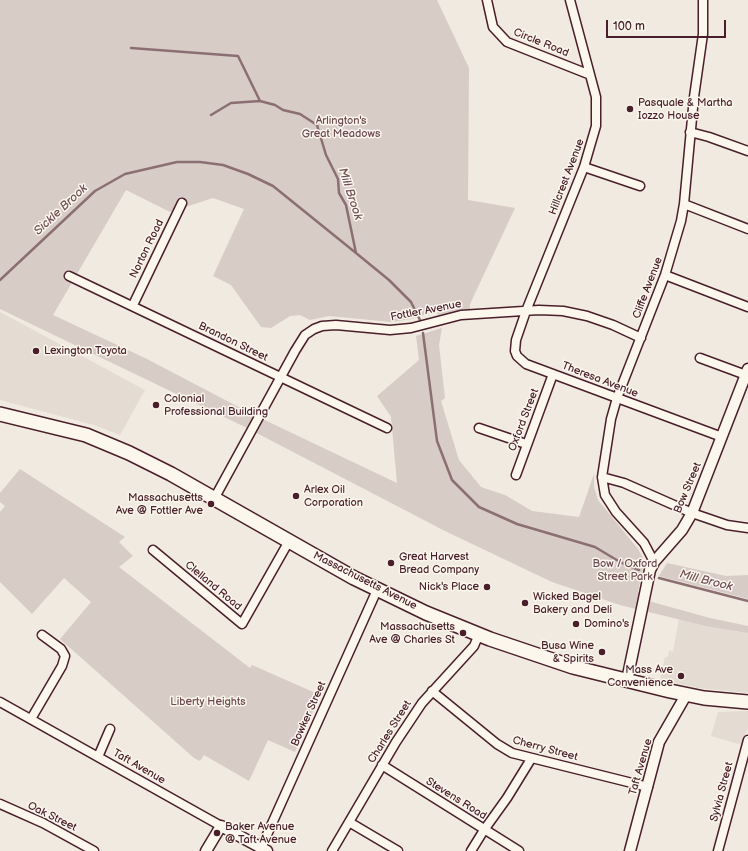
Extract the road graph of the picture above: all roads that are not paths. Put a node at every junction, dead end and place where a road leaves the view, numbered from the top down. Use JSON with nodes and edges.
{"nodes":[{"id":1,"x":487,"y":0,"type":"edge"},
{"id":2,"x":570,"y":0,"type":"edge"},
{"id":3,"x":703,"y":0,"type":"edge"},
{"id":4,"x":588,"y":74,"type":"junction"},
{"id":5,"x":690,"y":132,"type":"junction"},
{"id":6,"x":748,"y":151,"type":"edge"},
{"id":7,"x":584,"y":167,"type":"junction"},
{"id":8,"x":640,"y":186,"type":"dead end"},
{"id":9,"x":182,"y":203,"type":"dead end"},
{"id":10,"x":684,"y":204,"type":"junction"},
{"id":11,"x":748,"y":230,"type":"edge"},
{"id":12,"x":665,"y":275,"type":"junction"},
{"id":13,"x":69,"y":276,"type":"dead end"},
{"id":14,"x":133,"y":305,"type":"junction"},
{"id":15,"x":748,"y":308,"type":"edge"},
{"id":16,"x":526,"y":311,"type":"junction"},
{"id":17,"x":641,"y":338,"type":"junction"},
{"id":18,"x":700,"y":358,"type":"dead end"},
{"id":19,"x":747,"y":372,"type":"edge"},
{"id":20,"x":554,"y":374,"type":"junction"},
{"id":21,"x":282,"y":378,"type":"junction"},
{"id":22,"x":617,"y":398,"type":"junction"},
{"id":23,"x":0,"y":414,"type":"edge"},
{"id":24,"x":387,"y":428,"type":"dead end"},
{"id":25,"x":479,"y":428,"type":"dead end"},
{"id":26,"x":722,"y":437,"type":"junction"},
{"id":27,"x":526,"y":444,"type":"junction"},
{"id":28,"x":516,"y":475,"type":"dead end"},
{"id":29,"x":602,"y":477,"type":"junction"},
{"id":30,"x":214,"y":498,"type":"junction"},
{"id":31,"x":692,"y":513,"type":"junction"},
{"id":32,"x":748,"y":528,"type":"edge"},
{"id":33,"x":289,"y":541,"type":"junction"},
{"id":34,"x":154,"y":550,"type":"dead end"},
{"id":35,"x":654,"y":562,"type":"junction"},
{"id":36,"x":377,"y":590,"type":"junction"},
{"id":37,"x":479,"y":634,"type":"junction"},
{"id":38,"x":42,"y":635,"type":"dead end"},
{"id":39,"x":627,"y":680,"type":"junction"},
{"id":40,"x":432,"y":691,"type":"junction"},
{"id":41,"x":686,"y":695,"type":"junction"},
{"id":42,"x":0,"y":702,"type":"edge"},
{"id":43,"x":748,"y":702,"type":"edge"},
{"id":44,"x":31,"y":719,"type":"junction"},
{"id":45,"x":110,"y":729,"type":"dead end"},
{"id":46,"x":748,"y":740,"type":"edge"},
{"id":47,"x":98,"y":757,"type":"junction"},
{"id":48,"x":531,"y":759,"type":"junction"},
{"id":49,"x":382,"y":765,"type":"junction"},
{"id":50,"x":648,"y":787,"type":"junction"},
{"id":51,"x":0,"y":804,"type":"edge"},
{"id":52,"x":349,"y":822,"type":"junction"},
{"id":53,"x":221,"y":826,"type":"junction"},
{"id":54,"x":484,"y":830,"type":"junction"},
{"id":55,"x":264,"y":849,"type":"edge"},
{"id":56,"x":94,"y":851,"type":"edge"},
{"id":57,"x":206,"y":851,"type":"edge"},
{"id":58,"x":332,"y":851,"type":"edge"},
{"id":59,"x":398,"y":851,"type":"edge"},
{"id":60,"x":471,"y":851,"type":"edge"},
{"id":61,"x":519,"y":851,"type":"edge"},
{"id":62,"x":630,"y":851,"type":"edge"},
{"id":63,"x":718,"y":851,"type":"edge"}],
"edges":[{"from":1,"to":4,"type":"street","name":"Circle Road"},
{"from":2,"to":4,"type":"street","name":"Hillcrest Avenue"},
{"from":3,"to":5,"type":"street","name":"Cliffe Avenue"},
{"from":4,"to":7,"type":"street","name":"Hillcrest Avenue"},
{"from":5,"to":6,"type":"street"},
{"from":5,"to":10,"type":"street","name":"Cliffe Avenue"},
{"from":7,"to":8,"type":"street"},
{"from":7,"to":16,"type":"street","name":"Hillcrest Avenue"},
{"from":9,"to":14,"type":"street","name":"Norton Road"},
{"from":10,"to":11,"type":"street"},
{"from":10,"to":12,"type":"street","name":"Cliffe Avenue"},
{"from":12,"to":15,"type":"street"},
{"from":12,"to":17,"type":"street","name":"Cliffe Avenue"},
{"from":13,"to":14,"type":"street","name":"Brandon Street"},
{"from":14,"to":21,"type":"street","name":"Brandon Street"},
{"from":16,"to":17,"type":"street","name":"Fottler Avenue"},
{"from":16,"to":20,"type":"street","name":"Theresa Avenue"},
{"from":16,"to":21,"type":"street","name":"Fottler Avenue"},
{"from":17,"to":22,"type":"street","name":"Cliffe Avenue"},
{"from":18,"to":19,"type":"street"},
{"from":19,"to":26,"type":"street","name":"Bow Street"},
{"from":20,"to":22,"type":"street","name":"Theresa Avenue"},
{"from":20,"to":27,"type":"street","name":"Oxford Street"},
{"from":21,"to":24,"type":"street","name":"Brandon Street"},
{"from":21,"to":30,"type":"street","name":"Fottler Avenue"},
{"from":22,"to":26,"type":"street","name":"Theresa Avenue"},
{"from":22,"to":29,"type":"street","name":"Cliffe Avenue"},
{"from":23,"to":30,"type":"main road","name":"Massachusetts Avenue"},
{"from":25,"to":27,"type":"street"},
{"from":26,"to":31,"type":"street","name":"Bow Street"},
{"from":27,"to":28,"type":"street","name":"Oxford Street"},
{"from":29,"to":31,"type":"street"},
{"from":29,"to":35,"type":"street","name":"Cliffe Avenue"},
{"from":30,"to":33,"type":"main road","name":"Massachusetts Avenue"},
{"from":31,"to":32,"type":"street"},
{"from":31,"to":35,"type":"street","name":"Bow Street"},
{"from":33,"to":34,"type":"street","name":"Clelland Road"},
{"from":33,"to":36,"type":"main road","name":"Massachusetts Avenue"},
{"from":35,"to":39,"type":"street","name":"Bow Street"},
{"from":36,"to":37,"type":"main road","name":"Massachusetts Avenue"},
{"from":36,"to":55,"type":"street","name":"Bowker Street"},
{"from":37,"to":39,"type":"main road","name":"Massachusetts Avenue"},
{"from":37,"to":40,"type":"street","name":"Charles Street"},
{"from":38,"to":44,"type":"street"},
{"from":39,"to":41,"type":"main road","name":"Massachusetts Avenue"},
{"from":40,"to":48,"type":"street","name":"Cherry Street"},
{"from":40,"to":49,"type":"street","name":"Charles Street"},
{"from":41,"to":43,"type":"main road","name":"Massachusetts Avenue"},
{"from":41,"to":50,"type":"street","name":"Taft Avenue"},
{"from":42,"to":44,"type":"street","name":"Taft Avenue"},
{"from":44,"to":47,"type":"street","name":"Taft Avenue"},
{"from":45,"to":47,"type":"street"},
{"from":46,"to":63,"type":"street","name":"Sylvia Street"},
{"from":47,"to":53,"type":"street","name":"Taft Avenue"},
{"from":48,"to":50,"type":"street","name":"Cherry Street"},
{"from":48,"to":54,"type":"street"},
{"from":49,"to":52,"type":"street","name":"Charles Street"},
{"from":49,"to":54,"type":"street","name":"Stevens Road"},
{"from":50,"to":62,"type":"street","name":"Taft Avenue"},
{"from":51,"to":56,"type":"street","name":"Oak Street"},
{"from":52,"to":58,"type":"street","name":"Charles Street"},
{"from":52,"to":59,"type":"street"},
{"from":53,"to":55,"type":"street","name":"Taft Avenue"},
{"from":53,"to":57,"type":"street"},
{"from":54,"to":60,"type":"street"},
{"from":54,"to":61,"type":"street","name":"Stevens Road"}]}
